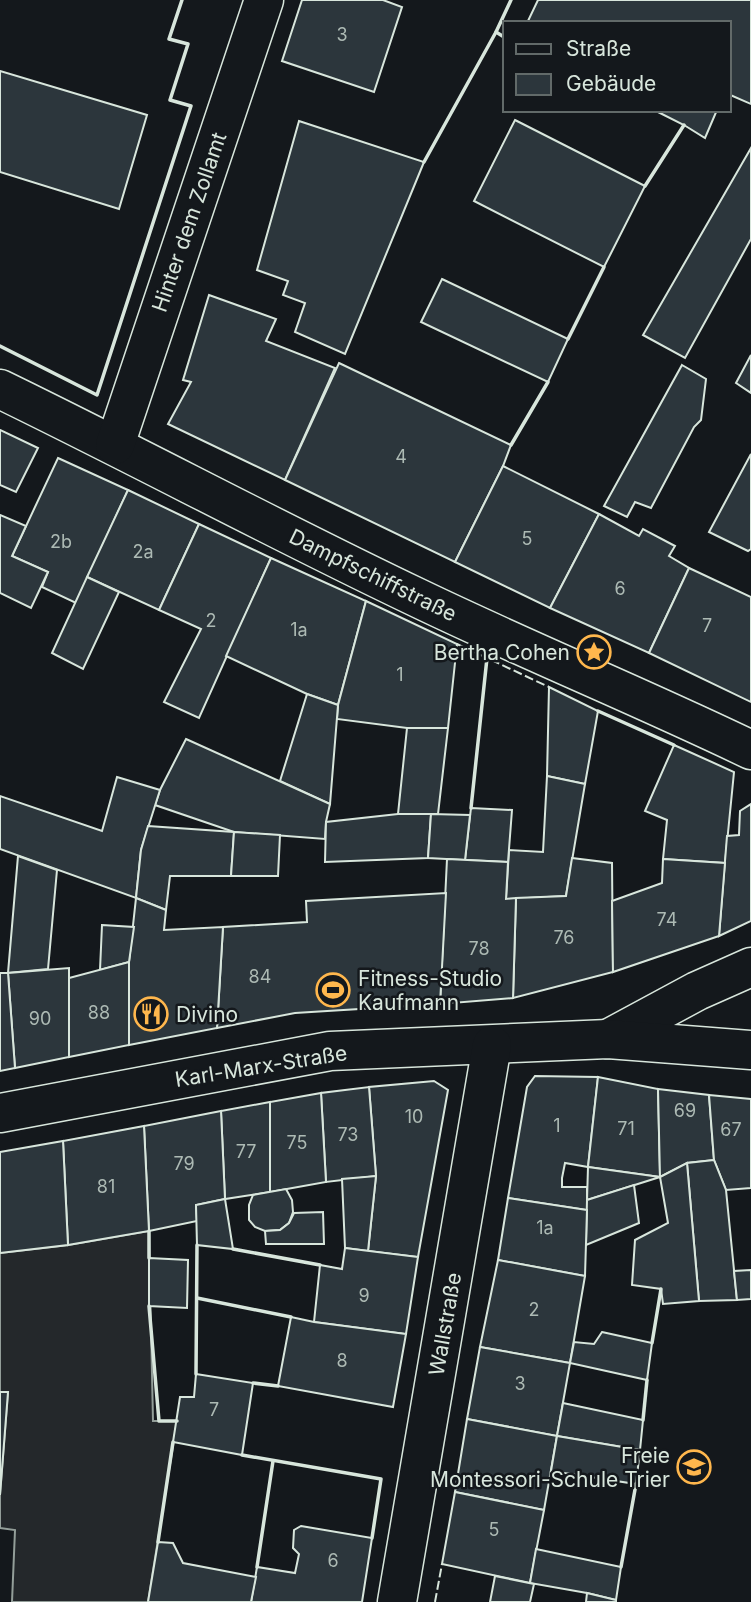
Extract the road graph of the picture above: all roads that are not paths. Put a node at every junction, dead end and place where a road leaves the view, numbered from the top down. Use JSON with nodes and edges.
{"nodes":[{"id":1,"x":264,"y":0,"type":"edge"},
{"id":2,"x":0,"y":389,"type":"edge"},
{"id":3,"x":115,"y":445,"type":"junction"},
{"id":4,"x":751,"y":750,"type":"edge"},
{"id":5,"x":751,"y":967,"type":"edge"},
{"id":6,"x":608,"y":1039,"type":"junction"},
{"id":7,"x":492,"y":1045,"type":"junction"},
{"id":8,"x":751,"y":1050,"type":"edge"},
{"id":9,"x":0,"y":1113,"type":"edge"},
{"id":10,"x":397,"y":1602,"type":"edge"}],
"edges":[{"from":1,"to":3,"type":"street","name":"Hinter dem Zollamt"},
{"from":2,"to":3,"type":"street","name":"Dampfschiffstraße"},
{"from":3,"to":4,"type":"street","name":"Dampfschiffstraße"},
{"from":5,"to":6,"type":"street","name":"Karl-Marx-Straße"},
{"from":6,"to":7,"type":"street","name":"Karl-Marx-Straße"},
{"from":6,"to":8,"type":"street","name":"Karl-Marx-Straße"},
{"from":7,"to":9,"type":"street","name":"Karl-Marx-Straße"},
{"from":7,"to":10,"type":"street","name":"Wallstraße"}]}
